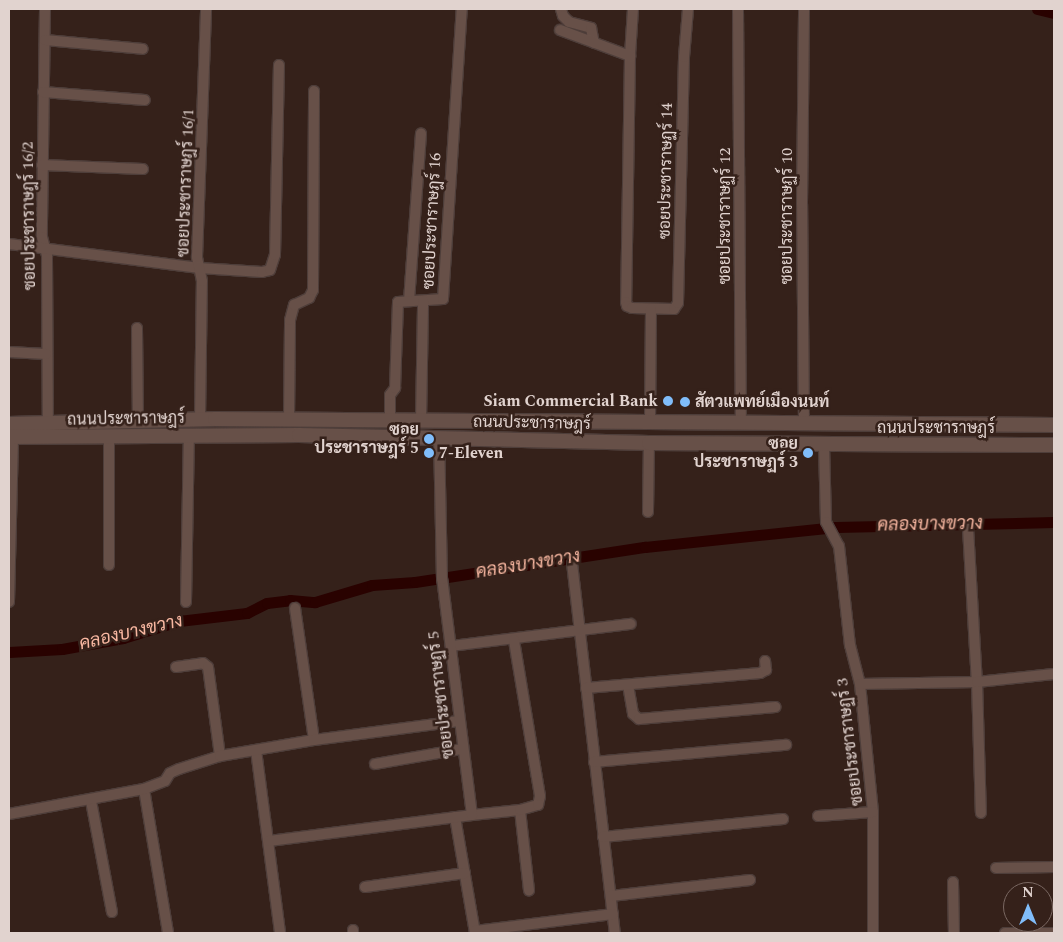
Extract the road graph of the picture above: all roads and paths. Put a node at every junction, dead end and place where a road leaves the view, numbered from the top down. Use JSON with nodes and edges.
{"nodes":[{"id":1,"x":45,"y":9,"type":"edge"},
{"id":2,"x":206,"y":9,"type":"edge"},
{"id":3,"x":462,"y":9,"type":"edge"},
{"id":4,"x":561,"y":9,"type":"edge"},
{"id":5,"x":634,"y":9,"type":"edge"},
{"id":6,"x":688,"y":9,"type":"edge"},
{"id":7,"x":738,"y":9,"type":"edge"},
{"id":8,"x":804,"y":9,"type":"edge"},
{"id":9,"x":560,"y":30,"type":"dead end"},
{"id":10,"x":45,"y":40,"type":"junction"},
{"id":11,"x":594,"y":43,"type":"junction"},
{"id":12,"x":143,"y":49,"type":"dead end"},
{"id":13,"x":630,"y":56,"type":"junction"},
{"id":14,"x":279,"y":65,"type":"dead end"},
{"id":15,"x":314,"y":91,"type":"dead end"},
{"id":16,"x":43,"y":92,"type":"junction"},
{"id":17,"x":145,"y":100,"type":"dead end"},
{"id":18,"x":421,"y":133,"type":"dead end"},
{"id":19,"x":42,"y":166,"type":"junction"},
{"id":20,"x":143,"y":169,"type":"dead end"},
{"id":21,"x":9,"y":244,"type":"edge"},
{"id":22,"x":44,"y":248,"type":"junction"},
{"id":23,"x":199,"y":268,"type":"junction"},
{"id":24,"x":409,"y":301,"type":"junction"},
{"id":25,"x":423,"y":302,"type":"junction"},
{"id":26,"x":651,"y":309,"type":"junction"},
{"id":27,"x":137,"y":328,"type":"dead end"},
{"id":28,"x":9,"y":352,"type":"edge"},
{"id":29,"x":46,"y":354,"type":"junction"},
{"id":30,"x":200,"y":419,"type":"junction"},
{"id":31,"x":290,"y":419,"type":"junction"},
{"id":32,"x":390,"y":420,"type":"junction"},
{"id":33,"x":138,"y":421,"type":"junction"},
{"id":34,"x":421,"y":421,"type":"junction"},
{"id":35,"x":48,"y":423,"type":"junction"},
{"id":36,"x":650,"y":423,"type":"junction"},
{"id":37,"x":741,"y":423,"type":"junction"},
{"id":38,"x":9,"y":424,"type":"edge"},
{"id":39,"x":804,"y":424,"type":"junction"},
{"id":40,"x":1054,"y":425,"type":"edge"},
{"id":41,"x":109,"y":436,"type":"junction"},
{"id":42,"x":190,"y":436,"type":"junction"},
{"id":43,"x":11,"y":437,"type":"edge"},
{"id":44,"x":439,"y":438,"type":"junction"},
{"id":45,"x":649,"y":442,"type":"junction"},
{"id":46,"x":824,"y":445,"type":"junction"},
{"id":47,"x":1054,"y":446,"type":"edge"},
{"id":48,"x":648,"y":512,"type":"dead end"},
{"id":49,"x":968,"y":528,"type":"dead end"},
{"id":50,"x":572,"y":563,"type":"dead end"},
{"id":51,"x":109,"y":565,"type":"dead end"},
{"id":52,"x":10,"y":602,"type":"edge"},
{"id":53,"x":186,"y":602,"type":"dead end"},
{"id":54,"x":295,"y":608,"type":"dead end"},
{"id":55,"x":631,"y":624,"type":"dead end"},
{"id":56,"x":581,"y":632,"type":"junction"},
{"id":57,"x":514,"y":640,"type":"junction"},
{"id":58,"x":451,"y":646,"type":"junction"},
{"id":59,"x":766,"y":661,"type":"dead end"},
{"id":60,"x":176,"y":667,"type":"dead end"},
{"id":61,"x":1054,"y":674,"type":"edge"},
{"id":62,"x":977,"y":682,"type":"junction"},
{"id":63,"x":860,"y":684,"type":"junction"},
{"id":64,"x":628,"y":685,"type":"junction"},
{"id":65,"x":586,"y":688,"type":"junction"},
{"id":66,"x":775,"y":707,"type":"dead end"},
{"id":67,"x":459,"y":721,"type":"junction"},
{"id":68,"x":314,"y":740,"type":"junction"},
{"id":69,"x":786,"y":745,"type":"dead end"},
{"id":70,"x":462,"y":749,"type":"junction"},
{"id":71,"x":256,"y":750,"type":"junction"},
{"id":72,"x":220,"y":756,"type":"junction"},
{"id":73,"x":594,"y":762,"type":"junction"},
{"id":74,"x":375,"y":764,"type":"dead end"},
{"id":75,"x":144,"y":789,"type":"junction"},
{"id":76,"x":92,"y":800,"type":"junction"},
{"id":77,"x":520,"y":810,"type":"junction"},
{"id":78,"x":873,"y":812,"type":"junction"},
{"id":79,"x":981,"y":813,"type":"dead end"},
{"id":80,"x":9,"y":814,"type":"edge"},
{"id":81,"x":472,"y":814,"type":"junction"},
{"id":82,"x":818,"y":816,"type":"dead end"},
{"id":83,"x":455,"y":817,"type":"junction"},
{"id":84,"x":783,"y":819,"type":"dead end"},
{"id":85,"x":603,"y":837,"type":"junction"},
{"id":86,"x":269,"y":841,"type":"junction"},
{"id":87,"x":1054,"y":867,"type":"edge"},
{"id":88,"x":996,"y":868,"type":"dead end"},
{"id":89,"x":465,"y":873,"type":"junction"},
{"id":90,"x":750,"y":880,"type":"dead end"},
{"id":91,"x":953,"y":882,"type":"dead end"},
{"id":92,"x":365,"y":887,"type":"dead end"},
{"id":93,"x":529,"y":890,"type":"dead end"},
{"id":94,"x":611,"y":896,"type":"junction"},
{"id":95,"x":112,"y":912,"type":"dead end"},
{"id":96,"x":613,"y":914,"type":"junction"},
{"id":97,"x":475,"y":932,"type":"edge"},
{"id":98,"x":168,"y":933,"type":"edge"},
{"id":99,"x":280,"y":933,"type":"edge"},
{"id":100,"x":615,"y":933,"type":"edge"},
{"id":101,"x":873,"y":933,"type":"edge"},
{"id":102,"x":954,"y":933,"type":"edge"},
{"id":103,"x":1005,"y":933,"type":"edge"},
{"id":104,"x":1054,"y":933,"type":"edge"}],
"edges":[{"from":1,"to":10,"type":"street","name":"ซอยประชาราษฎร์ 16/2"},
{"from":2,"to":23,"type":"street","name":"ซอยประชาราษฎร์ 16/1"},
{"from":3,"to":25,"type":"street","name":"ซอยประชาราษฎร์ 16"},
{"from":4,"to":11,"type":"street"},
{"from":5,"to":13,"type":"street"},
{"from":6,"to":26,"type":"street","name":"ซอยประชาราษฏร์ 14"},
{"from":7,"to":37,"type":"street","name":"ซอยประชาราษฏร์ 12"},
{"from":8,"to":39,"type":"street","name":"ซอยประชาราษฏร์ 10"},
{"from":9,"to":11,"type":"street"},
{"from":10,"to":12,"type":"street"},
{"from":10,"to":16,"type":"street","name":"ซอยประชาราษฎร์ 16/2"},
{"from":11,"to":13,"type":"street"},
{"from":13,"to":26,"type":"street","name":"ซอยประชาราษฏร์ 14"},
{"from":14,"to":23,"type":"street"},
{"from":15,"to":31,"type":"street"},
{"from":16,"to":17,"type":"street"},
{"from":16,"to":19,"type":"street","name":"ซอยประชาราษฎร์ 16/2"},
{"from":18,"to":24,"type":"street"},
{"from":19,"to":20,"type":"street"},
{"from":19,"to":22,"type":"street","name":"ซอยประชาราษฎร์ 16/2"},
{"from":21,"to":22,"type":"street"},
{"from":22,"to":23,"type":"street"},
{"from":22,"to":29,"type":"street","name":"ซอยประชาราษฎร์ 16/2"},
{"from":23,"to":30,"type":"street","name":"ซอยประชาราษฎร์ 16/1"},
{"from":24,"to":25,"type":"street","name":"ซอยประชาราษฎร์ 16"},
{"from":24,"to":32,"type":"street","name":"ซอยประชาราษฎร์ 16"},
{"from":25,"to":34,"type":"street"},
{"from":26,"to":36,"type":"street"},
{"from":27,"to":33,"type":"street"},
{"from":28,"to":29,"type":"street"},
{"from":29,"to":35,"type":"street","name":"ซอยประชาราษฎร์ 16/2"},
{"from":30,"to":31,"type":"main road","name":"ถนนประชาราษฎร์"},
{"from":30,"to":33,"type":"main road","name":"ถนนประชาราษฎร์"},
{"from":31,"to":32,"type":"main road","name":"ถนนประชาราษฎร์"},
{"from":32,"to":34,"type":"main road","name":"ถนนประชาราษฎร์"},
{"from":33,"to":35,"type":"main road","name":"ถนนประชาราษฎร์"},
{"from":34,"to":36,"type":"main road","name":"ถนนประชาราษฎร์"},
{"from":35,"to":38,"type":"main road","name":"ถนนประชาราษฎร์"},
{"from":36,"to":37,"type":"main road","name":"ถนนประชาราษฎร์"},
{"from":37,"to":39,"type":"main road","name":"ถนนประชาราษฎร์"},
{"from":39,"to":40,"type":"main road","name":"ถนนประชาราษฎร์"},
{"from":41,"to":42,"type":"main road","name":"ถนนประชาราษฎร์"},
{"from":41,"to":43,"type":"main road","name":"ถนนประชาราษฎร์"},
{"from":41,"to":51,"type":"street"},
{"from":42,"to":44,"type":"main road","name":"ถนนประชาราษฎร์"},
{"from":42,"to":53,"type":"street"},
{"from":43,"to":52,"type":"street"},
{"from":44,"to":45,"type":"main road","name":"ถนนประชาราษฎร์"},
{"from":44,"to":58,"type":"street","name":"ซอยประชาราษฏร์ 5"},
{"from":45,"to":46,"type":"main road","name":"ถนนประชาราษฎร์"},
{"from":45,"to":48,"type":"street"},
{"from":46,"to":47,"type":"main road","name":"ถนนประชาราษฎร์"},
{"from":46,"to":63,"type":"street","name":"ซอยประชาราษฏร์ 3"},
{"from":49,"to":62,"type":"street"},
{"from":50,"to":56,"type":"street"},
{"from":54,"to":68,"type":"street"},
{"from":55,"to":56,"type":"street"},
{"from":56,"to":57,"type":"street"},
{"from":56,"to":65,"type":"street"},
{"from":57,"to":58,"type":"street"},
{"from":57,"to":77,"type":"street"},
{"from":58,"to":67,"type":"street","name":"ซอยประชาราษฏร์ 5"},
{"from":59,"to":64,"type":"street"},
{"from":60,"to":72,"type":"street"},
{"from":61,"to":62,"type":"street"},
{"from":62,"to":63,"type":"street"},
{"from":62,"to":79,"type":"street"},
{"from":63,"to":78,"type":"street","name":"ซอยประชาราษฏร์ 3"},
{"from":64,"to":65,"type":"street"},
{"from":64,"to":66,"type":"street"},
{"from":65,"to":73,"type":"street"},
{"from":67,"to":68,"type":"street"},
{"from":67,"to":70,"type":"street","name":"ซอยประชาราษฏร์ 5"},
{"from":68,"to":71,"type":"street"},
{"from":69,"to":73,"type":"street"},
{"from":70,"to":74,"type":"street"},
{"from":70,"to":81,"type":"street","name":"ซอยประชาราษฏร์ 5"},
{"from":71,"to":72,"type":"street"},
{"from":71,"to":86,"type":"street"},
{"from":72,"to":75,"type":"street"},
{"from":73,"to":85,"type":"street"},
{"from":75,"to":76,"type":"street"},
{"from":75,"to":98,"type":"street"},
{"from":76,"to":80,"type":"street"},
{"from":76,"to":95,"type":"street"},
{"from":77,"to":81,"type":"street"},
{"from":77,"to":93,"type":"street"},
{"from":78,"to":82,"type":"street"},
{"from":78,"to":101,"type":"street","name":"ซอยประชาราษฏร์ 3"},
{"from":81,"to":83,"type":"street"},
{"from":83,"to":86,"type":"street"},
{"from":83,"to":89,"type":"street"},
{"from":84,"to":85,"type":"street"},
{"from":85,"to":94,"type":"street"},
{"from":86,"to":99,"type":"street"},
{"from":87,"to":88,"type":"street"},
{"from":89,"to":92,"type":"street"},
{"from":89,"to":97,"type":"street"},
{"from":90,"to":94,"type":"street"},
{"from":91,"to":102,"type":"street"},
{"from":94,"to":96,"type":"street"},
{"from":96,"to":97,"type":"street"},
{"from":96,"to":100,"type":"street"},
{"from":103,"to":104,"type":"street"}]}
